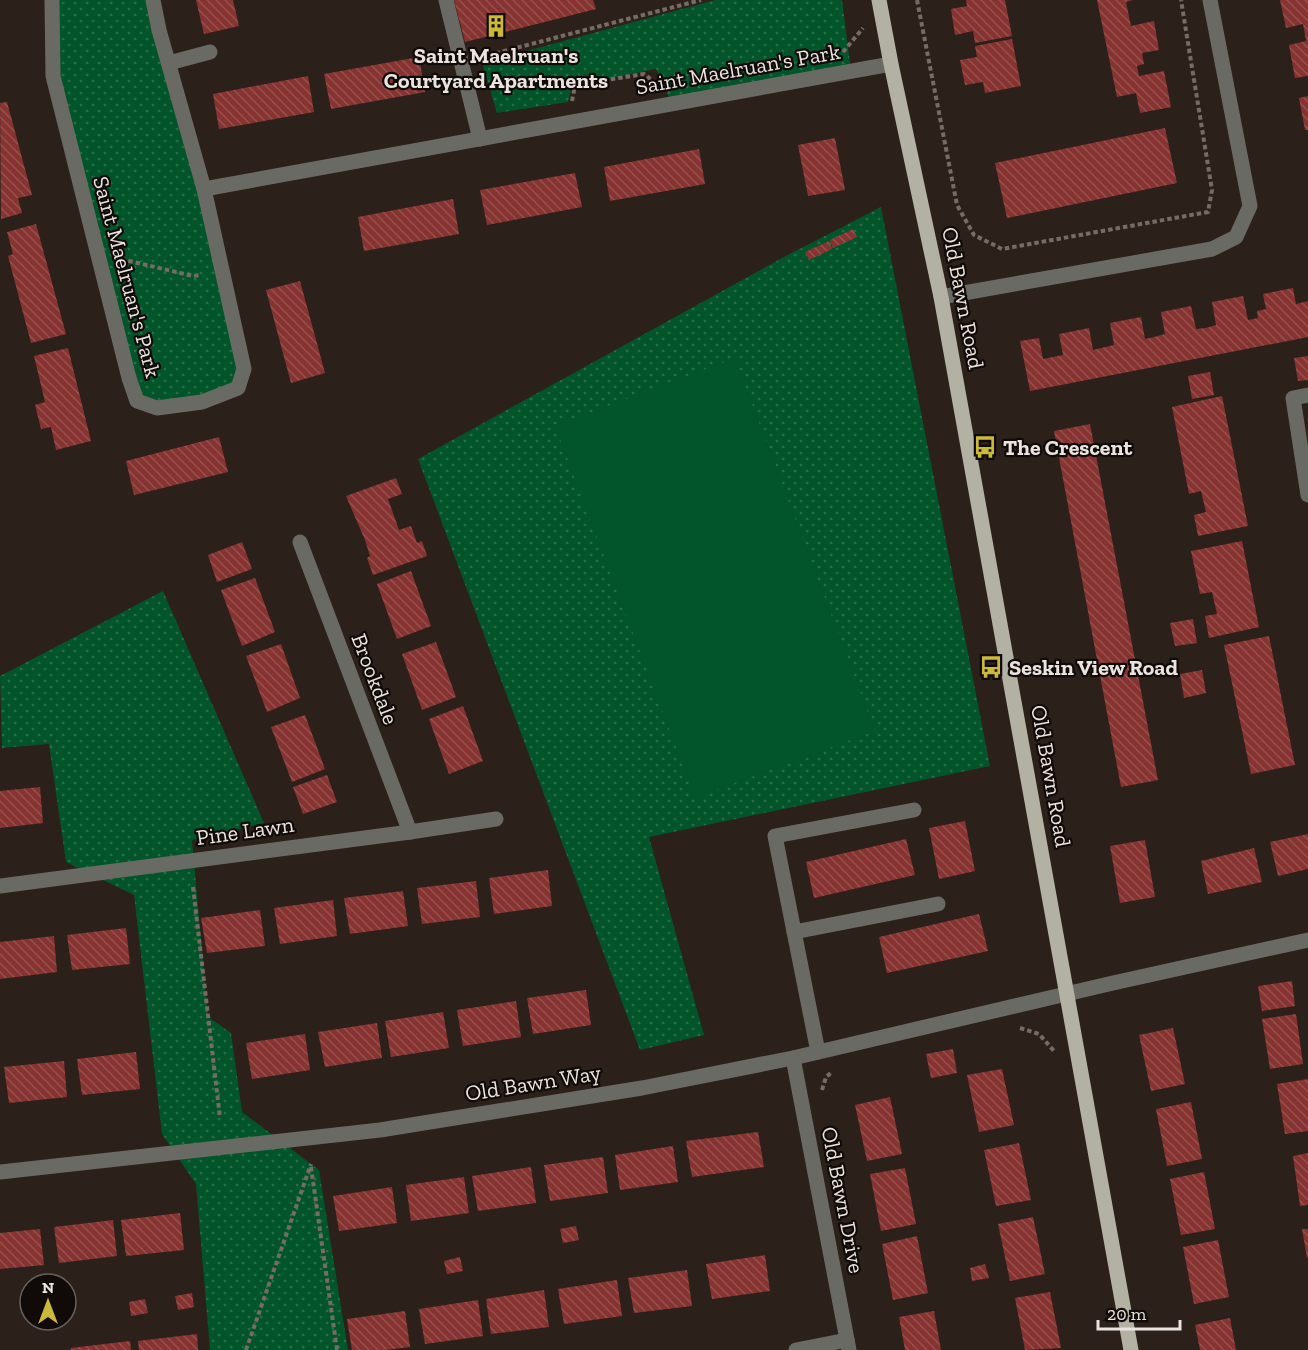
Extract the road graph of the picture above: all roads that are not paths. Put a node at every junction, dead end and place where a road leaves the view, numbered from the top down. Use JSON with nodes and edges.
{"nodes":[{"id":1,"x":52,"y":0,"type":"edge"},
{"id":2,"x":153,"y":0,"type":"edge"},
{"id":3,"x":446,"y":0,"type":"edge"},
{"id":4,"x":879,"y":0,"type":"edge"},
{"id":5,"x":1210,"y":0,"type":"edge"},
{"id":6,"x":210,"y":52,"type":"dead end"},
{"id":7,"x":168,"y":63,"type":"junction"},
{"id":8,"x":891,"y":64,"type":"junction"},
{"id":9,"x":480,"y":139,"type":"junction"},
{"id":10,"x":204,"y":189,"type":"junction"},
{"id":11,"x":941,"y":297,"type":"junction"},
{"id":12,"x":1308,"y":395,"type":"edge"},
{"id":13,"x":1308,"y":495,"type":"edge"},
{"id":14,"x":300,"y":542,"type":"dead end"},
{"id":15,"x":914,"y":810,"type":"dead end"},
{"id":16,"x":495,"y":819,"type":"dead end"},
{"id":17,"x":410,"y":832,"type":"junction"},
{"id":18,"x":0,"y":886,"type":"edge"},
{"id":19,"x":938,"y":904,"type":"dead end"},
{"id":20,"x":795,"y":932,"type":"junction"},
{"id":21,"x":1308,"y":940,"type":"edge"},
{"id":22,"x":1066,"y":994,"type":"junction"},
{"id":23,"x":818,"y":1052,"type":"junction"},
{"id":24,"x":793,"y":1058,"type":"junction"},
{"id":25,"x":0,"y":1172,"type":"edge"},
{"id":26,"x":848,"y":1345,"type":"edge"},
{"id":27,"x":796,"y":1350,"type":"edge"},
{"id":28,"x":1131,"y":1350,"type":"edge"}],
"edges":[{"from":1,"to":10,"type":"street","name":"Saint Maelruan's Park"},
{"from":2,"to":7,"type":"street","name":"Saint Maelruan's Park"},
{"from":3,"to":9,"type":"street"},
{"from":4,"to":8,"type":"main road","name":"Old Bawn Road"},
{"from":5,"to":11,"type":"street"},
{"from":6,"to":7,"type":"street"},
{"from":7,"to":10,"type":"street","name":"Saint Maelruan's Park"},
{"from":8,"to":9,"type":"street","name":"Saint Maelruan's Park"},
{"from":8,"to":11,"type":"main road","name":"Old Bawn Road"},
{"from":9,"to":10,"type":"street","name":"Saint Maelruan's Park"},
{"from":11,"to":22,"type":"main road","name":"Old Bawn Road"},
{"from":12,"to":13,"type":"street"},
{"from":14,"to":17,"type":"street","name":"Brookdale"},
{"from":15,"to":20,"type":"street"},
{"from":16,"to":17,"type":"street","name":"Pine Lawn"},
{"from":17,"to":18,"type":"street","name":"Pine Lawn"},
{"from":19,"to":20,"type":"street"},
{"from":20,"to":23,"type":"street"},
{"from":21,"to":22,"type":"street"},
{"from":22,"to":23,"type":"street","name":"Old Bawn Way"},
{"from":22,"to":28,"type":"main road","name":"Old Bawn Road"},
{"from":23,"to":24,"type":"street","name":"Old Bawn Way"},
{"from":24,"to":25,"type":"street","name":"Old Bawn Way"},
{"from":24,"to":26,"type":"street","name":"Old Bawn Drive"},
{"from":26,"to":27,"type":"street"}]}
